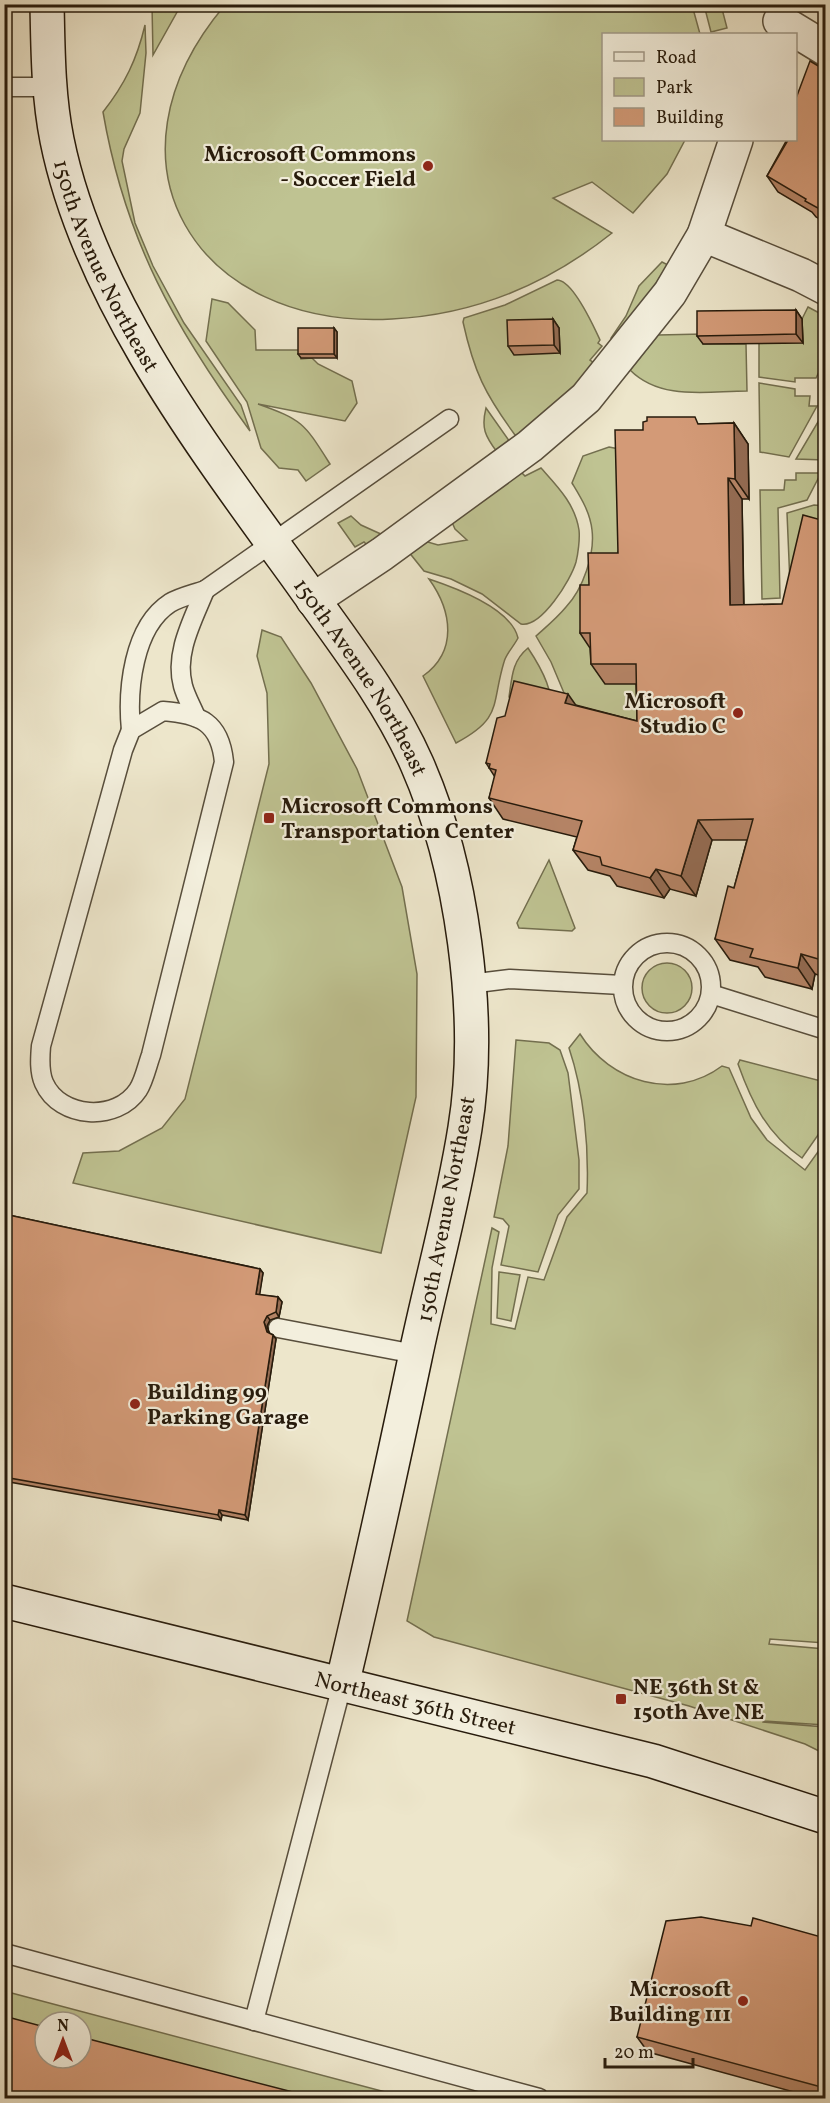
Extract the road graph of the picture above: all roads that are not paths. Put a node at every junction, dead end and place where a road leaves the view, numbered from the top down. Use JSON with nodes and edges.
{"nodes":[{"id":1,"x":47,"y":4,"type":"edge"},
{"id":2,"x":776,"y":20,"type":"edge"},
{"id":3,"x":825,"y":49,"type":"edge"},
{"id":4,"x":4,"y":87,"type":"edge"},
{"id":5,"x":49,"y":87,"type":"junction"},
{"id":6,"x":736,"y":141,"type":"edge"},
{"id":7,"x":704,"y":235,"type":"junction"},
{"id":8,"x":825,"y":288,"type":"edge"},
{"id":9,"x":449,"y":419,"type":"dead end"},
{"id":10,"x":273,"y":543,"type":"junction"},
{"id":11,"x":205,"y":590,"type":"junction"},
{"id":12,"x":313,"y":600,"type":"junction"},
{"id":13,"x":196,"y":717,"type":"junction"},
{"id":14,"x":131,"y":730,"type":"junction"},
{"id":15,"x":469,"y":984,"type":"junction"},
{"id":16,"x":622,"y":985,"type":"junction"},
{"id":17,"x":711,"y":994,"type":"junction"},
{"id":18,"x":825,"y":1030,"type":"edge"},
{"id":19,"x":278,"y":1328,"type":"dead end"},
{"id":20,"x":416,"y":1354,"type":"junction"},
{"id":21,"x":4,"y":1601,"type":"edge"},
{"id":22,"x":342,"y":1685,"type":"junction"},
{"id":23,"x":825,"y":1817,"type":"edge"},
{"id":24,"x":4,"y":1953,"type":"edge"},
{"id":25,"x":254,"y":2021,"type":"junction"},
{"id":26,"x":539,"y":2098,"type":"edge"}],
"edges":[{"from":1,"to":5,"type":"street","name":"150th Avenue Northeast"},
{"from":2,"to":3,"type":"street"},
{"from":4,"to":5,"type":"lane"},
{"from":5,"to":10,"type":"street","name":"150th Avenue Northeast"},
{"from":6,"to":7,"type":"street"},
{"from":7,"to":8,"type":"street"},
{"from":7,"to":12,"type":"street"},
{"from":9,"to":10,"type":"lane"},
{"from":10,"to":11,"type":"lane"},
{"from":10,"to":12,"type":"street","name":"150th Avenue Northeast"},
{"from":11,"to":13,"type":"lane"},
{"from":11,"to":14,"type":"lane"},
{"from":12,"to":15,"type":"street","name":"150th Avenue Northeast"},
{"from":13,"to":14,"type":"lane"},
{"from":13,"to":14,"type":"lane"},
{"from":15,"to":16,"type":"lane"},
{"from":15,"to":20,"type":"street","name":"150th Avenue Northeast"},
{"from":16,"to":17,"type":"lane"},
{"from":16,"to":17,"type":"lane"},
{"from":17,"to":18,"type":"lane"},
{"from":19,"to":20,"type":"lane"},
{"from":20,"to":22,"type":"street","name":"150th Avenue Northeast"},
{"from":21,"to":22,"type":"street","name":"Northeast 36th Street"},
{"from":22,"to":23,"type":"street","name":"Northeast 36th Street"},
{"from":22,"to":25,"type":"lane"},
{"from":24,"to":25,"type":"lane"},
{"from":25,"to":26,"type":"lane"}]}
